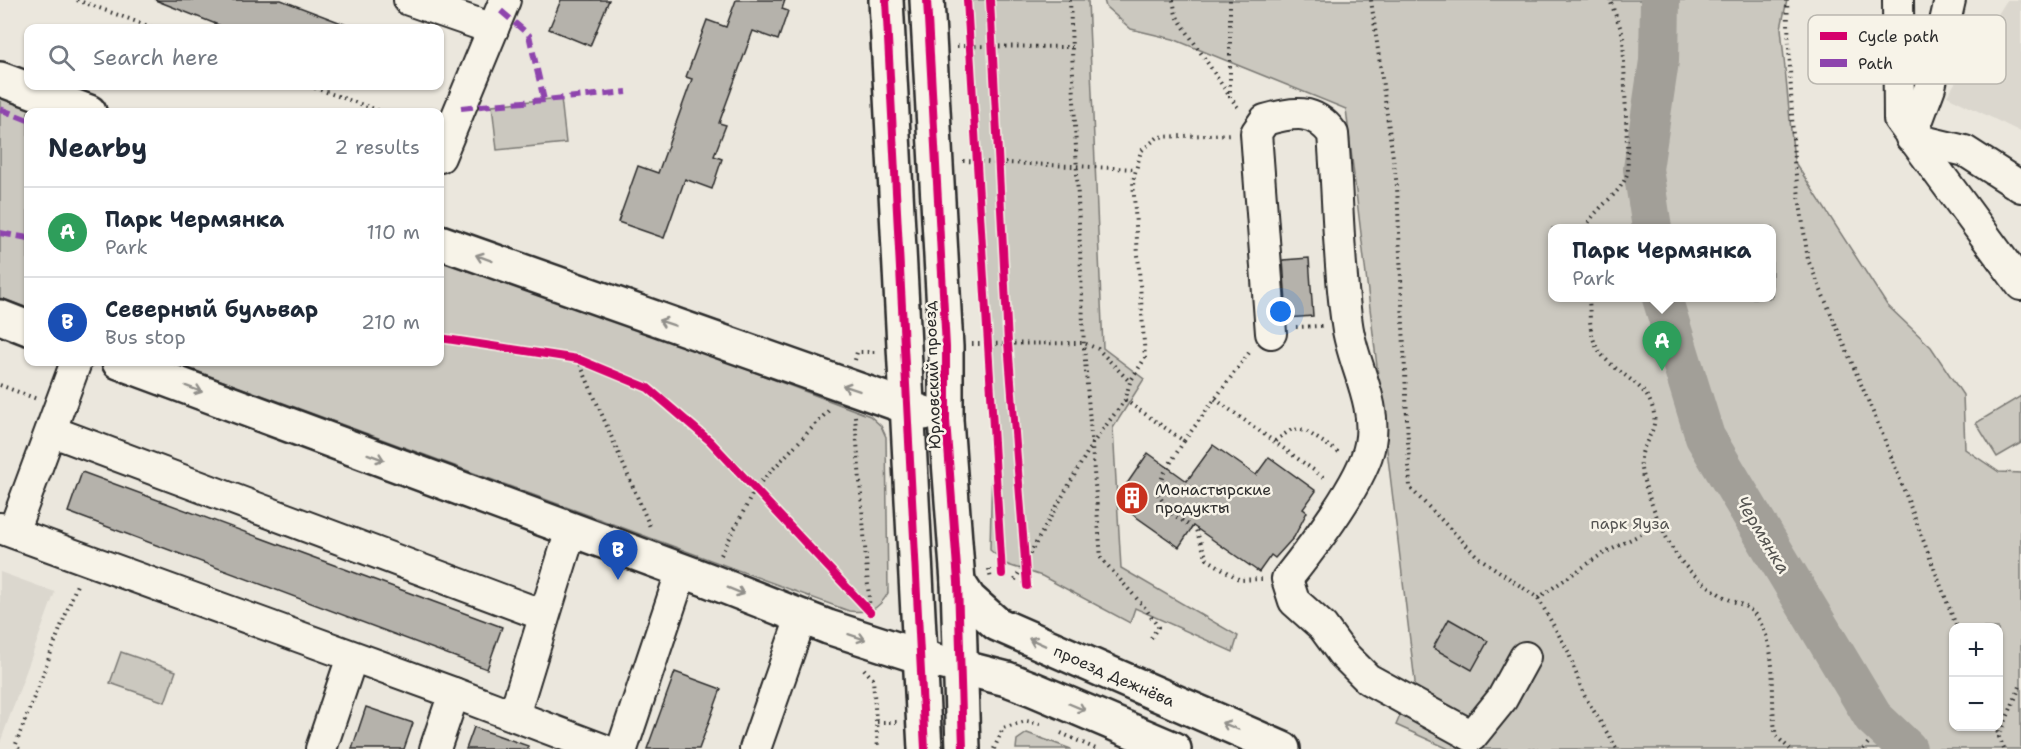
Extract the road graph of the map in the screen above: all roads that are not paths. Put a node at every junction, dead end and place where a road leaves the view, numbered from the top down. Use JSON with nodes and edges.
{"nodes":[{"id":1,"x":409,"y":0,"type":"edge"},
{"id":2,"x":505,"y":0,"type":"edge"},
{"id":3,"x":886,"y":0,"type":"edge"},
{"id":4,"x":927,"y":0,"type":"edge"},
{"id":5,"x":1898,"y":0,"type":"edge"},
{"id":6,"x":1950,"y":0,"type":"edge"},
{"id":7,"x":1898,"y":15,"type":"edge"},
{"id":8,"x":1947,"y":15,"type":"edge"},
{"id":9,"x":493,"y":29,"type":"junction"},
{"id":10,"x":0,"y":79,"type":"edge"},
{"id":11,"x":1899,"y":84,"type":"edge"},
{"id":12,"x":1931,"y":84,"type":"edge"},
{"id":13,"x":24,"y":88,"type":"edge"},
{"id":14,"x":30,"y":90,"type":"edge"},
{"id":15,"x":78,"y":108,"type":"edge"},
{"id":16,"x":1911,"y":138,"type":"junction"},
{"id":17,"x":444,"y":147,"type":"edge"},
{"id":18,"x":2021,"y":187,"type":"edge"},
{"id":19,"x":444,"y":243,"type":"edge"},
{"id":20,"x":2021,"y":285,"type":"edge"},
{"id":21,"x":0,"y":317,"type":"edge"},
{"id":22,"x":24,"y":326,"type":"edge"},
{"id":23,"x":1271,"y":333,"type":"road end"},
{"id":24,"x":75,"y":366,"type":"edge"},
{"id":25,"x":130,"y":366,"type":"edge"},
{"id":26,"x":906,"y":407,"type":"junction"},
{"id":27,"x":55,"y":419,"type":"junction"},
{"id":28,"x":946,"y":420,"type":"junction"},
{"id":29,"x":6,"y":530,"type":"edge"},
{"id":30,"x":571,"y":530,"type":"junction"},
{"id":31,"x":685,"y":572,"type":"junction"},
{"id":32,"x":958,"y":582,"type":"junction"},
{"id":33,"x":543,"y":615,"type":"junction"},
{"id":34,"x":801,"y":618,"type":"junction"},
{"id":35,"x":352,"y":657,"type":"junction"},
{"id":36,"x":921,"y":657,"type":"junction"},
{"id":37,"x":1525,"y":657,"type":"dead end"},
{"id":38,"x":962,"y":668,"type":"junction"},
{"id":39,"x":454,"y":693,"type":"junction"},
{"id":40,"x":513,"y":715,"type":"junction"},
{"id":41,"x":1130,"y":740,"type":"edge"},
{"id":42,"x":1470,"y":742,"type":"edge"},
{"id":43,"x":321,"y":749,"type":"edge"},
{"id":44,"x":435,"y":749,"type":"edge"},
{"id":45,"x":602,"y":749,"type":"edge"},
{"id":46,"x":622,"y":749,"type":"edge"},
{"id":47,"x":755,"y":749,"type":"edge"},
{"id":48,"x":925,"y":749,"type":"edge"},
{"id":49,"x":963,"y":749,"type":"edge"},
{"id":50,"x":1174,"y":749,"type":"edge"},
{"id":51,"x":1283,"y":749,"type":"edge"}],
"edges":[{"from":1,"to":9,"type":"lane"},
{"from":2,"to":9,"type":"lane"},
{"from":3,"to":26,"type":"main road","name":"Юрловский проезд"},
{"from":4,"to":28,"type":"main road","name":"Юрловский проезд"},
{"from":5,"to":7,"type":"lane"},
{"from":6,"to":8,"type":"lane"},
{"from":9,"to":17,"type":"lane"},
{"from":10,"to":13,"type":"main road"},
{"from":11,"to":16,"type":"lane"},
{"from":12,"to":16,"type":"lane"},
{"from":14,"to":15,"type":"main road"},
{"from":16,"to":18,"type":"lane"},
{"from":16,"to":20,"type":"lane"},
{"from":26,"to":19,"type":"main road","one_way":true},
{"from":21,"to":22,"type":"main road"},
{"from":23,"to":42,"type":"lane"},
{"from":24,"to":27,"type":"lane"},
{"from":25,"to":30,"type":"main road","one_way":true},
{"from":26,"to":28,"type":"main road","name":"Юрловский проезд"},
{"from":26,"to":36,"type":"main road","name":"Юрловский проезд"},
{"from":27,"to":29,"type":"lane"},
{"from":27,"to":33,"type":"lane"},
{"from":28,"to":32,"type":"main road","name":"Юрловский проезд"},
{"from":29,"to":35,"type":"lane"},
{"from":30,"to":31,"type":"main road"},
{"from":30,"to":33,"type":"lane"},
{"from":31,"to":34,"type":"main road","one_way":true},
{"from":31,"to":46,"type":"lane"},
{"from":32,"to":38,"type":"main road","name":"Юрловский проезд"},
{"from":51,"to":32,"type":"main road","name":"проезд Дежнёва","one_way":true},
{"from":33,"to":40,"type":"lane"},
{"from":34,"to":36,"type":"main road","one_way":true},
{"from":34,"to":47,"type":"lane"},
{"from":35,"to":39,"type":"lane"},
{"from":35,"to":43,"type":"lane"},
{"from":36,"to":38,"type":"main road"},
{"from":36,"to":48,"type":"main road","name":"Юрловский проезд"},
{"from":37,"to":42,"type":"lane"},
{"from":38,"to":41,"type":"main road","one_way":true},
{"from":38,"to":49,"type":"main road","name":"Юрловский проезд"},
{"from":39,"to":40,"type":"lane"},
{"from":39,"to":44,"type":"lane"},
{"from":40,"to":45,"type":"lane"},
{"from":41,"to":50,"type":"main road"}]}
